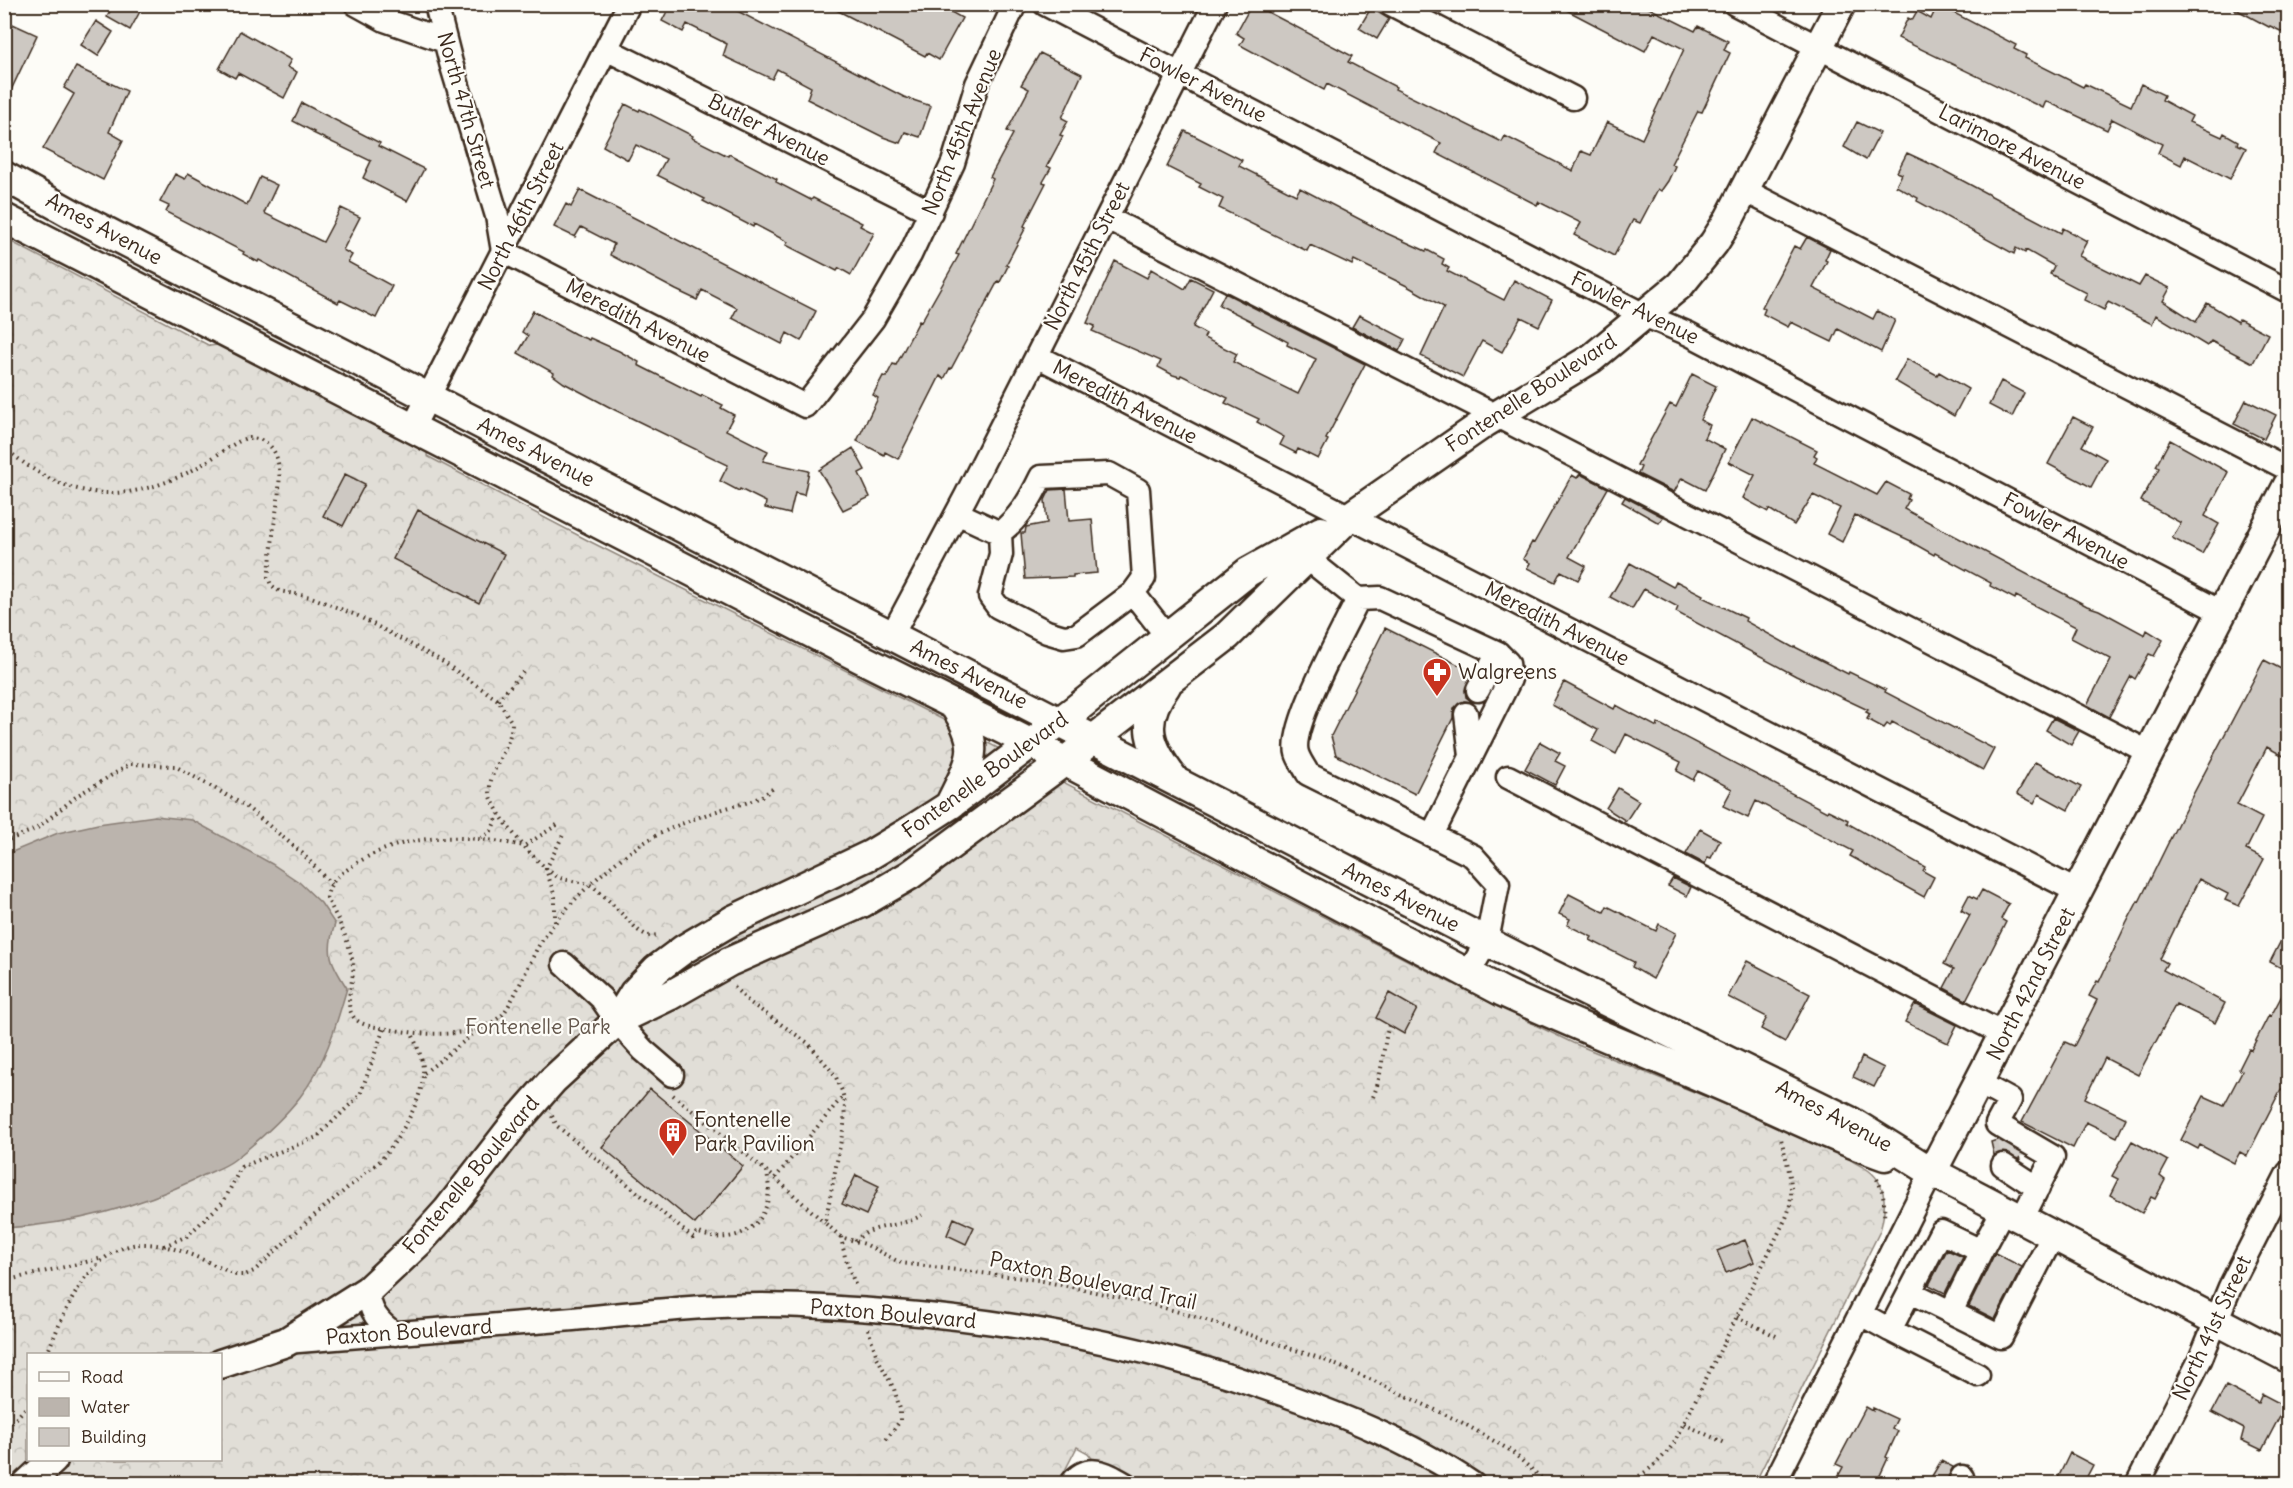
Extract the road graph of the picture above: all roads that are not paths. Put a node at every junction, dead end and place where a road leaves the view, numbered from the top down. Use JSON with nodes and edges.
{"nodes":[{"id":1,"x":356,"y":4,"type":"edge"},
{"id":2,"x":436,"y":4,"type":"edge"},
{"id":3,"x":629,"y":4,"type":"edge"},
{"id":4,"x":1015,"y":4,"type":"edge"},
{"id":5,"x":1046,"y":4,"type":"edge"},
{"id":6,"x":1215,"y":4,"type":"edge"},
{"id":7,"x":1391,"y":4,"type":"edge"},
{"id":8,"x":1735,"y":4,"type":"edge"},
{"id":9,"x":1841,"y":4,"type":"edge"},
{"id":10,"x":445,"y":40,"type":"junction"},
{"id":11,"x":1818,"y":48,"type":"junction"},
{"id":12,"x":606,"y":49,"type":"junction"},
{"id":13,"x":1180,"y":74,"type":"junction"},
{"id":14,"x":1573,"y":98,"type":"dead end"},
{"id":15,"x":4,"y":176,"type":"edge"},
{"id":16,"x":1744,"y":190,"type":"junction"},
{"id":17,"x":931,"y":212,"type":"junction"},
{"id":18,"x":4,"y":218,"type":"edge"},
{"id":19,"x":1107,"y":218,"type":"junction"},
{"id":20,"x":503,"y":252,"type":"junction"},
{"id":21,"x":2289,"y":291,"type":"edge"},
{"id":22,"x":1644,"y":315,"type":"junction"},
{"id":23,"x":1036,"y":356,"type":"junction"},
{"id":24,"x":429,"y":397,"type":"junction"},
{"id":25,"x":805,"y":406,"type":"joint"},
{"id":26,"x":1495,"y":415,"type":"junction"},
{"id":27,"x":413,"y":428,"type":"junction"},
{"id":28,"x":2289,"y":469,"type":"edge"},
{"id":29,"x":2289,"y":484,"type":"edge"},
{"id":30,"x":957,"y":513,"type":"junction"},
{"id":31,"x":1349,"y":517,"type":"junction"},
{"id":32,"x":600,"y":524,"type":"junction"},
{"id":33,"x":1000,"y":532,"type":"junction"},
{"id":34,"x":1307,"y":558,"type":"junction"},
{"id":35,"x":797,"y":586,"type":"junction"},
{"id":36,"x":1133,"y":593,"type":"junction"},
{"id":37,"x":1358,"y":598,"type":"junction"},
{"id":38,"x":2223,"y":613,"type":"junction"},
{"id":39,"x":892,"y":635,"type":"junction"},
{"id":40,"x":1167,"y":635,"type":"junction"},
{"id":41,"x":1498,"y":653,"type":"junction"},
{"id":42,"x":1172,"y":678,"type":"junction"},
{"id":43,"x":1478,"y":690,"type":"dead end"},
{"id":44,"x":954,"y":705,"type":"junction"},
{"id":45,"x":1466,"y":714,"type":"dead end"},
{"id":46,"x":1060,"y":722,"type":"junction"},
{"id":47,"x":1094,"y":739,"type":"junction"},
{"id":48,"x":1030,"y":743,"type":"junction"},
{"id":49,"x":2150,"y":753,"type":"junction"},
{"id":50,"x":1471,"y":756,"type":"junction"},
{"id":51,"x":1065,"y":761,"type":"junction"},
{"id":52,"x":1508,"y":777,"type":"dead end"},
{"id":53,"x":1175,"y":781,"type":"junction"},
{"id":54,"x":950,"y":805,"type":"junction"},
{"id":55,"x":1431,"y":835,"type":"junction"},
{"id":56,"x":2078,"y":892,"type":"junction"},
{"id":57,"x":1487,"y":941,"type":"junction"},
{"id":58,"x":564,"y":964,"type":"dead end"},
{"id":59,"x":1468,"y":974,"type":"junction"},
{"id":60,"x":617,"y":1021,"type":"junction"},
{"id":61,"x":2005,"y":1035,"type":"junction"},
{"id":62,"x":669,"y":1083,"type":"road end"},
{"id":63,"x":1979,"y":1083,"type":"junction"},
{"id":64,"x":2012,"y":1167,"type":"tunnel mouth"},
{"id":65,"x":1932,"y":1172,"type":"junction"},
{"id":66,"x":2289,"y":1173,"type":"edge"},
{"id":67,"x":2038,"y":1188,"type":"junction"},
{"id":68,"x":2012,"y":1214,"type":"junction"},
{"id":69,"x":2053,"y":1235,"type":"junction"},
{"id":70,"x":1981,"y":1251,"type":"junction"},
{"id":71,"x":368,"y":1290,"type":"junction"},
{"id":72,"x":1910,"y":1292,"type":"junction"},
{"id":73,"x":1951,"y":1312,"type":"junction"},
{"id":74,"x":1861,"y":1314,"type":"junction"},
{"id":75,"x":2216,"y":1320,"type":"junction"},
{"id":76,"x":1890,"y":1330,"type":"junction"},
{"id":77,"x":395,"y":1334,"type":"junction"},
{"id":78,"x":286,"y":1342,"type":"junction"},
{"id":79,"x":2289,"y":1358,"type":"edge"},
{"id":80,"x":222,"y":1363,"type":"edge"},
{"id":81,"x":1977,"y":1375,"type":"dead end"},
{"id":82,"x":52,"y":1461,"type":"edge"},
{"id":83,"x":27,"y":1484,"type":"edge"},
{"id":84,"x":1071,"y":1484,"type":"edge"},
{"id":85,"x":1125,"y":1484,"type":"edge"},
{"id":86,"x":1473,"y":1484,"type":"edge"},
{"id":87,"x":1774,"y":1484,"type":"edge"},
{"id":88,"x":2137,"y":1484,"type":"edge"}],
"edges":[{"from":1,"to":10,"type":"street"},
{"from":2,"to":10,"type":"street","name":"North 47th Street"},
{"from":3,"to":12,"type":"street","name":"North 46th Street"},
{"from":4,"to":17,"type":"street","name":"North 45th Avenue"},
{"from":5,"to":13,"type":"street","name":"Fowler Avenue"},
{"from":6,"to":13,"type":"street","name":"North 45th Street"},
{"from":7,"to":14,"type":"street"},
{"from":8,"to":11,"type":"street","name":"Larimore Avenue"},
{"from":9,"to":11,"type":"main road","name":"Fontenelle Boulevard"},
{"from":10,"to":20,"type":"street","name":"North 47th Street"},
{"from":11,"to":16,"type":"main road","name":"Fontenelle Boulevard"},
{"from":11,"to":21,"type":"street","name":"Larimore Avenue"},
{"from":12,"to":17,"type":"street","name":"Butler Avenue"},
{"from":12,"to":20,"type":"street","name":"North 46th Street"},
{"from":13,"to":19,"type":"street","name":"North 45th Street"},
{"from":13,"to":22,"type":"street","name":"Fowler Avenue"},
{"from":15,"to":24,"type":"main road","name":"Ames Avenue"},
{"from":16,"to":22,"type":"main road","name":"Fontenelle Boulevard"},
{"from":16,"to":28,"type":"street"},
{"from":17,"to":25,"type":"street","name":"North 45th Avenue"},
{"from":18,"to":27,"type":"main road","name":"Ames Avenue"},
{"from":19,"to":23,"type":"street","name":"North 45th Street"},
{"from":19,"to":26,"type":"street"},
{"from":20,"to":24,"type":"street","name":"North 46th Street"},
{"from":20,"to":25,"type":"street","name":"Meredith Avenue"},
{"from":22,"to":26,"type":"main road","name":"Fontenelle Boulevard"},
{"from":22,"to":38,"type":"street","name":"Fowler Avenue"},
{"from":23,"to":30,"type":"street","name":"North 45th Street"},
{"from":23,"to":31,"type":"street","name":"Meredith Avenue"},
{"from":24,"to":27,"type":"street","name":"North 46th Street"},
{"from":24,"to":35,"type":"main road","name":"Ames Avenue"},
{"from":26,"to":31,"type":"main road","name":"Fontenelle Boulevard"},
{"from":26,"to":49,"type":"street"},
{"from":27,"to":32,"type":"main road","name":"Ames Avenue"},
{"from":29,"to":38,"type":"main road","name":"North 42nd Street"},
{"from":30,"to":33,"type":"street"},
{"from":30,"to":39,"type":"street","name":"North 45th Street"},
{"from":31,"to":34,"type":"main road","name":"Fontenelle Boulevard"},
{"from":31,"to":40,"type":"main road","name":"Fontenelle Boulevard"},
{"from":31,"to":56,"type":"street","name":"Meredith Avenue"},
{"from":32,"to":35,"type":"main road"},
{"from":32,"to":44,"type":"main road","name":"Ames Avenue"},
{"from":33,"to":36,"type":"street"},
{"from":33,"to":36,"type":"street"},
{"from":34,"to":37,"type":"street"},
{"from":34,"to":42,"type":"main road","name":"Fontenelle Boulevard"},
{"from":35,"to":39,"type":"main road","name":"Ames Avenue"},
{"from":36,"to":40,"type":"street"},
{"from":37,"to":41,"type":"street"},
{"from":37,"to":55,"type":"street"},
{"from":38,"to":49,"type":"main road","name":"North 42nd Street"},
{"from":39,"to":46,"type":"main road","name":"Ames Avenue"},
{"from":40,"to":46,"type":"main road","name":"Fontenelle Boulevard"},
{"from":41,"to":43,"type":"street"},
{"from":41,"to":50,"type":"street"},
{"from":42,"to":47,"type":"main road","name":"Fontenelle Boulevard"},
{"from":42,"to":53,"type":"main road"},
{"from":44,"to":48,"type":"main road","name":"Ames Avenue"},
{"from":44,"to":54,"type":"main road"},
{"from":45,"to":50,"type":"street"},
{"from":46,"to":47,"type":"main road","name":"Ames Avenue"},
{"from":46,"to":48,"type":"main road","name":"Fontenelle Boulevard"},
{"from":47,"to":51,"type":"main road","name":"Fontenelle Boulevard"},
{"from":47,"to":53,"type":"main road","name":"Ames Avenue"},
{"from":48,"to":51,"type":"main road","name":"Ames Avenue"},
{"from":48,"to":54,"type":"main road","name":"Fontenelle Boulevard"},
{"from":49,"to":56,"type":"main road","name":"North 42nd Street"},
{"from":50,"to":55,"type":"street"},
{"from":51,"to":59,"type":"main road","name":"Ames Avenue"},
{"from":51,"to":60,"type":"main road","name":"Fontenelle Boulevard"},
{"from":52,"to":61,"type":"street"},
{"from":53,"to":57,"type":"main road","name":"Ames Avenue"},
{"from":54,"to":60,"type":"main road","name":"Fontenelle Boulevard"},
{"from":55,"to":57,"type":"street"},
{"from":56,"to":61,"type":"main road","name":"North 42nd Street"},
{"from":57,"to":59,"type":"street"},
{"from":57,"to":65,"type":"main road","name":"Ames Avenue"},
{"from":58,"to":60,"type":"street"},
{"from":59,"to":65,"type":"main road","name":"Ames Avenue"},
{"from":60,"to":62,"type":"street"},
{"from":60,"to":71,"type":"main road","name":"Fontenelle Boulevard"},
{"from":61,"to":63,"type":"main road","name":"North 42nd Street"},
{"from":63,"to":65,"type":"main road","name":"North 42nd Street"},
{"from":63,"to":67,"type":"street"},
{"from":64,"to":67,"type":"street"},
{"from":65,"to":68,"type":"main road","name":"Ames Avenue"},
{"from":65,"to":74,"type":"street","name":"North 42nd Street"},
{"from":66,"to":75,"type":"street","name":"North 41st Street"},
{"from":67,"to":68,"type":"street"},
{"from":68,"to":69,"type":"main road","name":"Ames Avenue"},
{"from":68,"to":70,"type":"street"},
{"from":69,"to":73,"type":"street"},
{"from":69,"to":75,"type":"main road","name":"Ames Avenue"},
{"from":70,"to":72,"type":"street"},
{"from":70,"to":73,"type":"street"},
{"from":71,"to":77,"type":"street"},
{"from":71,"to":78,"type":"main road","name":"Fontenelle Boulevard"},
{"from":72,"to":73,"type":"street"},
{"from":72,"to":76,"type":"street"},
{"from":74,"to":76,"type":"street"},
{"from":74,"to":87,"type":"street","name":"North 42nd Street"},
{"from":75,"to":79,"type":"main road","name":"Ames Avenue"},
{"from":75,"to":88,"type":"street","name":"North 41st Street"},
{"from":76,"to":81,"type":"street"},
{"from":77,"to":78,"type":"street","name":"Paxton Boulevard"},
{"from":77,"to":86,"type":"street","name":"Paxton Boulevard"},
{"from":78,"to":80,"type":"main road","name":"Fontenelle Boulevard"},
{"from":82,"to":83,"type":"main road"},
{"from":84,"to":85,"type":"street"}]}
